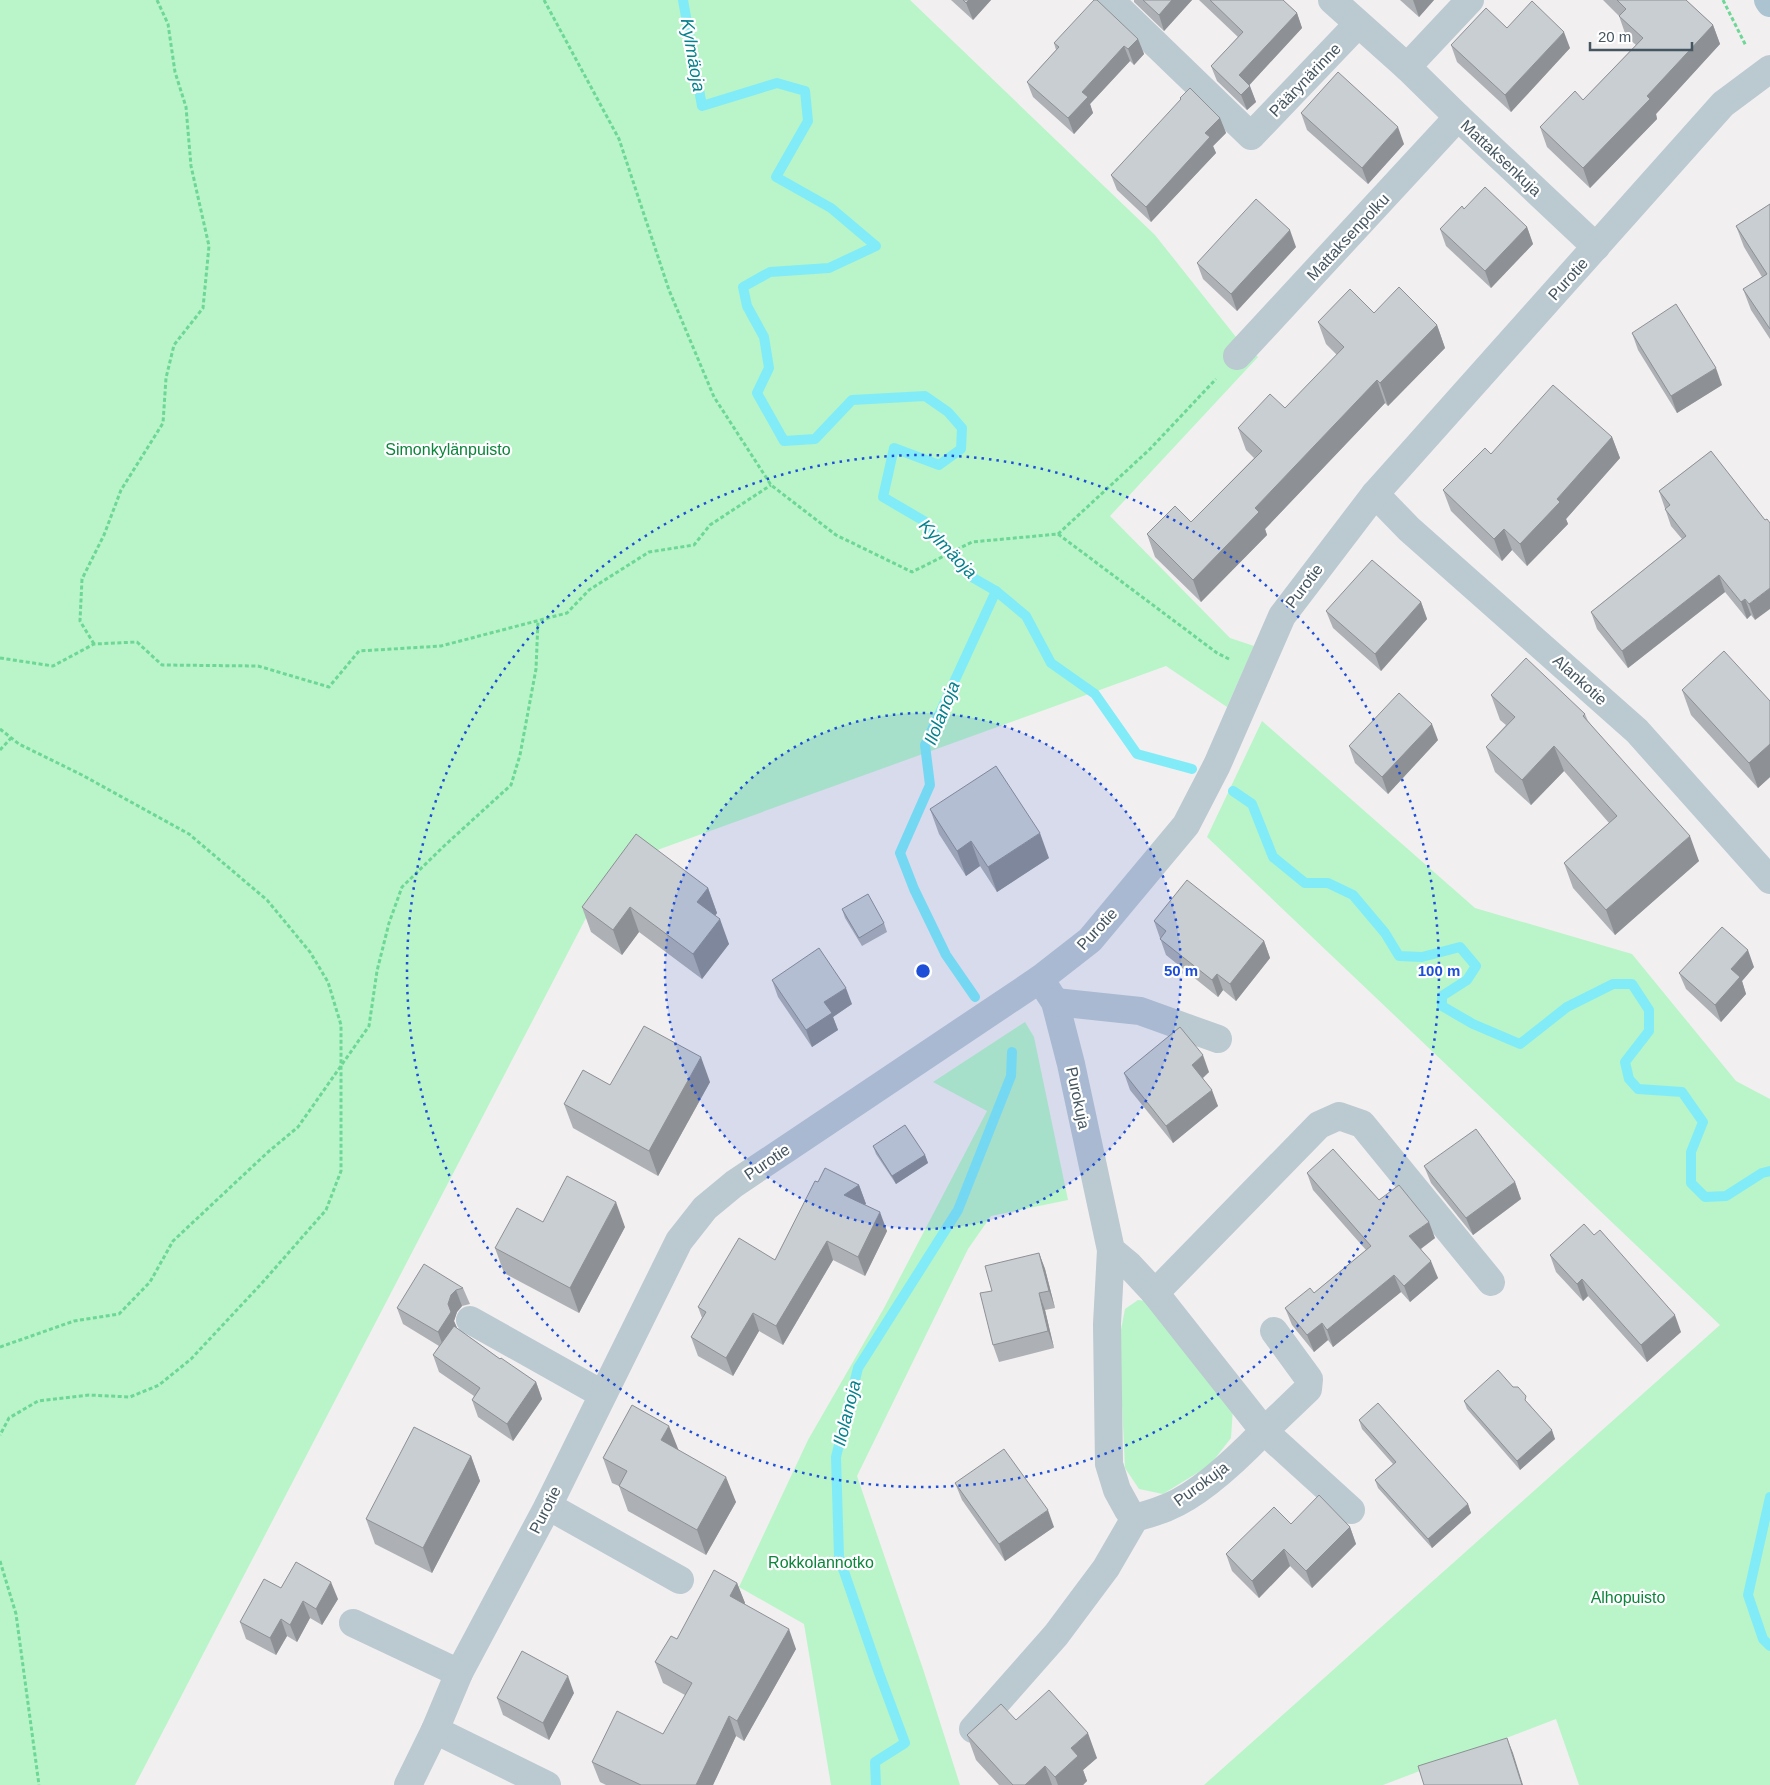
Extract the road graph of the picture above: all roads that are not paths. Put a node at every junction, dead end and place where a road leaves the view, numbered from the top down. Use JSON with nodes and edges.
{"nodes":[{"id":1,"x":1110,"y":0,"type":"edge"},
{"id":2,"x":1332,"y":0,"type":"edge"},
{"id":3,"x":1470,"y":0,"type":"edge"},
{"id":4,"x":1358,"y":24,"type":"junction"},
{"id":5,"x":1407,"y":67,"type":"junction"},
{"id":6,"x":1770,"y":69,"type":"edge"},
{"id":7,"x":1458,"y":117,"type":"junction"},
{"id":8,"x":1596,"y":247,"type":"junction"},
{"id":9,"x":1237,"y":356,"type":"road end"},
{"id":10,"x":1375,"y":494,"type":"junction"},
{"id":11,"x":1770,"y":880,"type":"edge"},
{"id":12,"x":1040,"y":979,"type":"junction"},
{"id":13,"x":1055,"y":1002,"type":"junction"},
{"id":14,"x":1218,"y":1040,"type":"dead end"},
{"id":15,"x":1111,"y":1250,"type":"junction"},
{"id":16,"x":1491,"y":1282,"type":"dead end"},
{"id":17,"x":1155,"y":1293,"type":"junction"},
{"id":18,"x":470,"y":1320,"type":"dead end"},
{"id":19,"x":1274,"y":1331,"type":"dead end"},
{"id":20,"x":602,"y":1394,"type":"junction"},
{"id":21,"x":1264,"y":1431,"type":"junction"},
{"id":22,"x":548,"y":1506,"type":"junction"},
{"id":23,"x":1351,"y":1510,"type":"dead end"},
{"id":24,"x":1135,"y":1518,"type":"junction"},
{"id":25,"x":680,"y":1580,"type":"dead end"},
{"id":26,"x":353,"y":1622,"type":"dead end"},
{"id":27,"x":459,"y":1673,"type":"junction"},
{"id":28,"x":973,"y":1729,"type":"edge"},
{"id":29,"x":435,"y":1730,"type":"junction"},
{"id":30,"x":408,"y":1785,"type":"edge"},
{"id":31,"x":547,"y":1785,"type":"edge"}],
"edges":[{"from":1,"to":4,"type":"street","name":"Päärynärinne"},
{"from":2,"to":4,"type":"street","name":"Mattaksenkuja"},
{"from":3,"to":5,"type":"street"},
{"from":4,"to":5,"type":"street","name":"Mattaksenkuja"},
{"from":5,"to":7,"type":"street","name":"Mattaksenkuja"},
{"from":6,"to":8,"type":"street","name":"Purotie"},
{"from":7,"to":8,"type":"street","name":"Mattaksenkuja"},
{"from":7,"to":9,"type":"street","name":"Mattaksenpolku"},
{"from":8,"to":10,"type":"street","name":"Purotie"},
{"from":10,"to":11,"type":"street","name":"Alankotie"},
{"from":10,"to":12,"type":"street","name":"Purotie"},
{"from":12,"to":13,"type":"street","name":"Purokuja"},
{"from":12,"to":20,"type":"street","name":"Purotie"},
{"from":13,"to":14,"type":"street"},
{"from":13,"to":15,"type":"street","name":"Purokuja"},
{"from":15,"to":17,"type":"street"},
{"from":15,"to":24,"type":"street","name":"Purokuja"},
{"from":16,"to":17,"type":"street"},
{"from":17,"to":21,"type":"street"},
{"from":18,"to":20,"type":"street"},
{"from":19,"to":21,"type":"street","name":"Purokuja"},
{"from":20,"to":22,"type":"street","name":"Purotie"},
{"from":21,"to":23,"type":"street"},
{"from":21,"to":24,"type":"street","name":"Purokuja"},
{"from":22,"to":25,"type":"street"},
{"from":22,"to":27,"type":"street","name":"Purotie"},
{"from":24,"to":28,"type":"street"},
{"from":26,"to":27,"type":"street"},
{"from":27,"to":29,"type":"street","name":"Purotie"},
{"from":29,"to":30,"type":"street","name":"Purotie"},
{"from":29,"to":31,"type":"street"}]}
